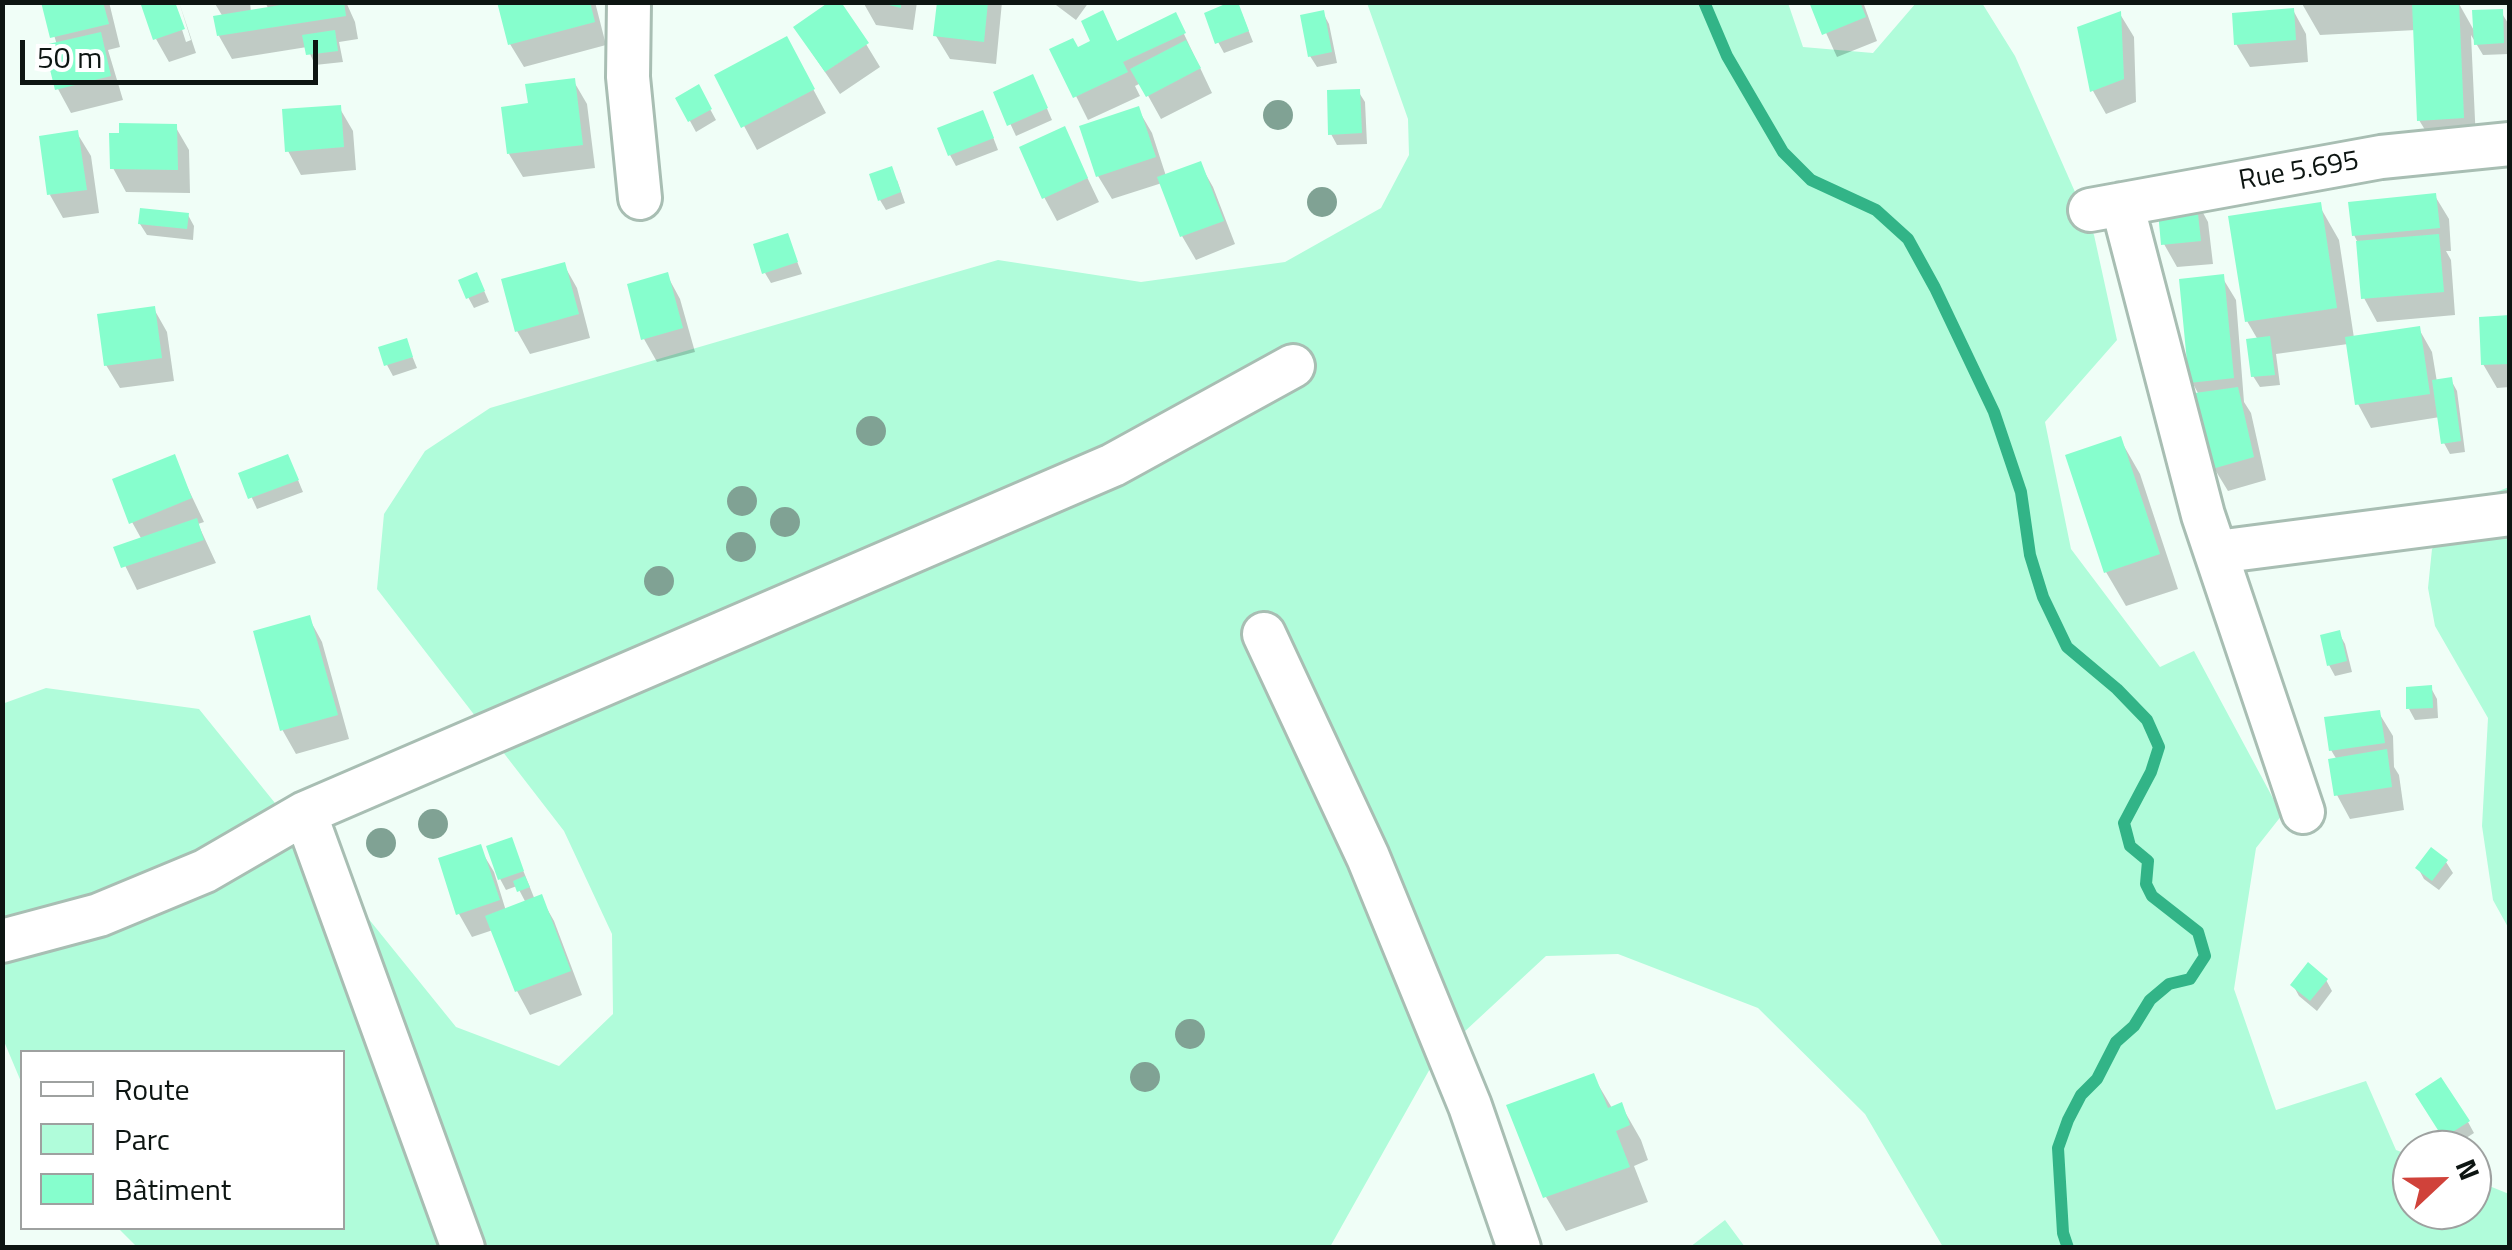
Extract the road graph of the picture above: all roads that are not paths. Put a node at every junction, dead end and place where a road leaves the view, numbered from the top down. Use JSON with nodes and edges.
{"nodes":[{"id":1,"x":629,"y":2,"type":"edge"},
{"id":2,"x":2510,"y":144,"type":"edge"},
{"id":3,"x":640,"y":198,"type":"dead end"},
{"id":4,"x":1293,"y":366,"type":"dead end"},
{"id":5,"x":2510,"y":514,"type":"edge"},
{"id":6,"x":2217,"y":552,"type":"junction"},
{"id":7,"x":1264,"y":634,"type":"dead end"},
{"id":8,"x":2303,"y":812,"type":"dead end"},
{"id":9,"x":306,"y":813,"type":"junction"},
{"id":10,"x":2,"y":941,"type":"edge"},
{"id":11,"x":463,"y":1248,"type":"edge"},
{"id":12,"x":1520,"y":1248,"type":"edge"}],
"edges":[{"from":1,"to":3,"type":"street"},
{"from":2,"to":6,"type":"street","name":"Rue 5.695"},
{"from":4,"to":9,"type":"street"},
{"from":5,"to":6,"type":"street"},
{"from":6,"to":8,"type":"street"},
{"from":7,"to":12,"type":"street"},
{"from":9,"to":10,"type":"street"},
{"from":9,"to":11,"type":"street"}]}
